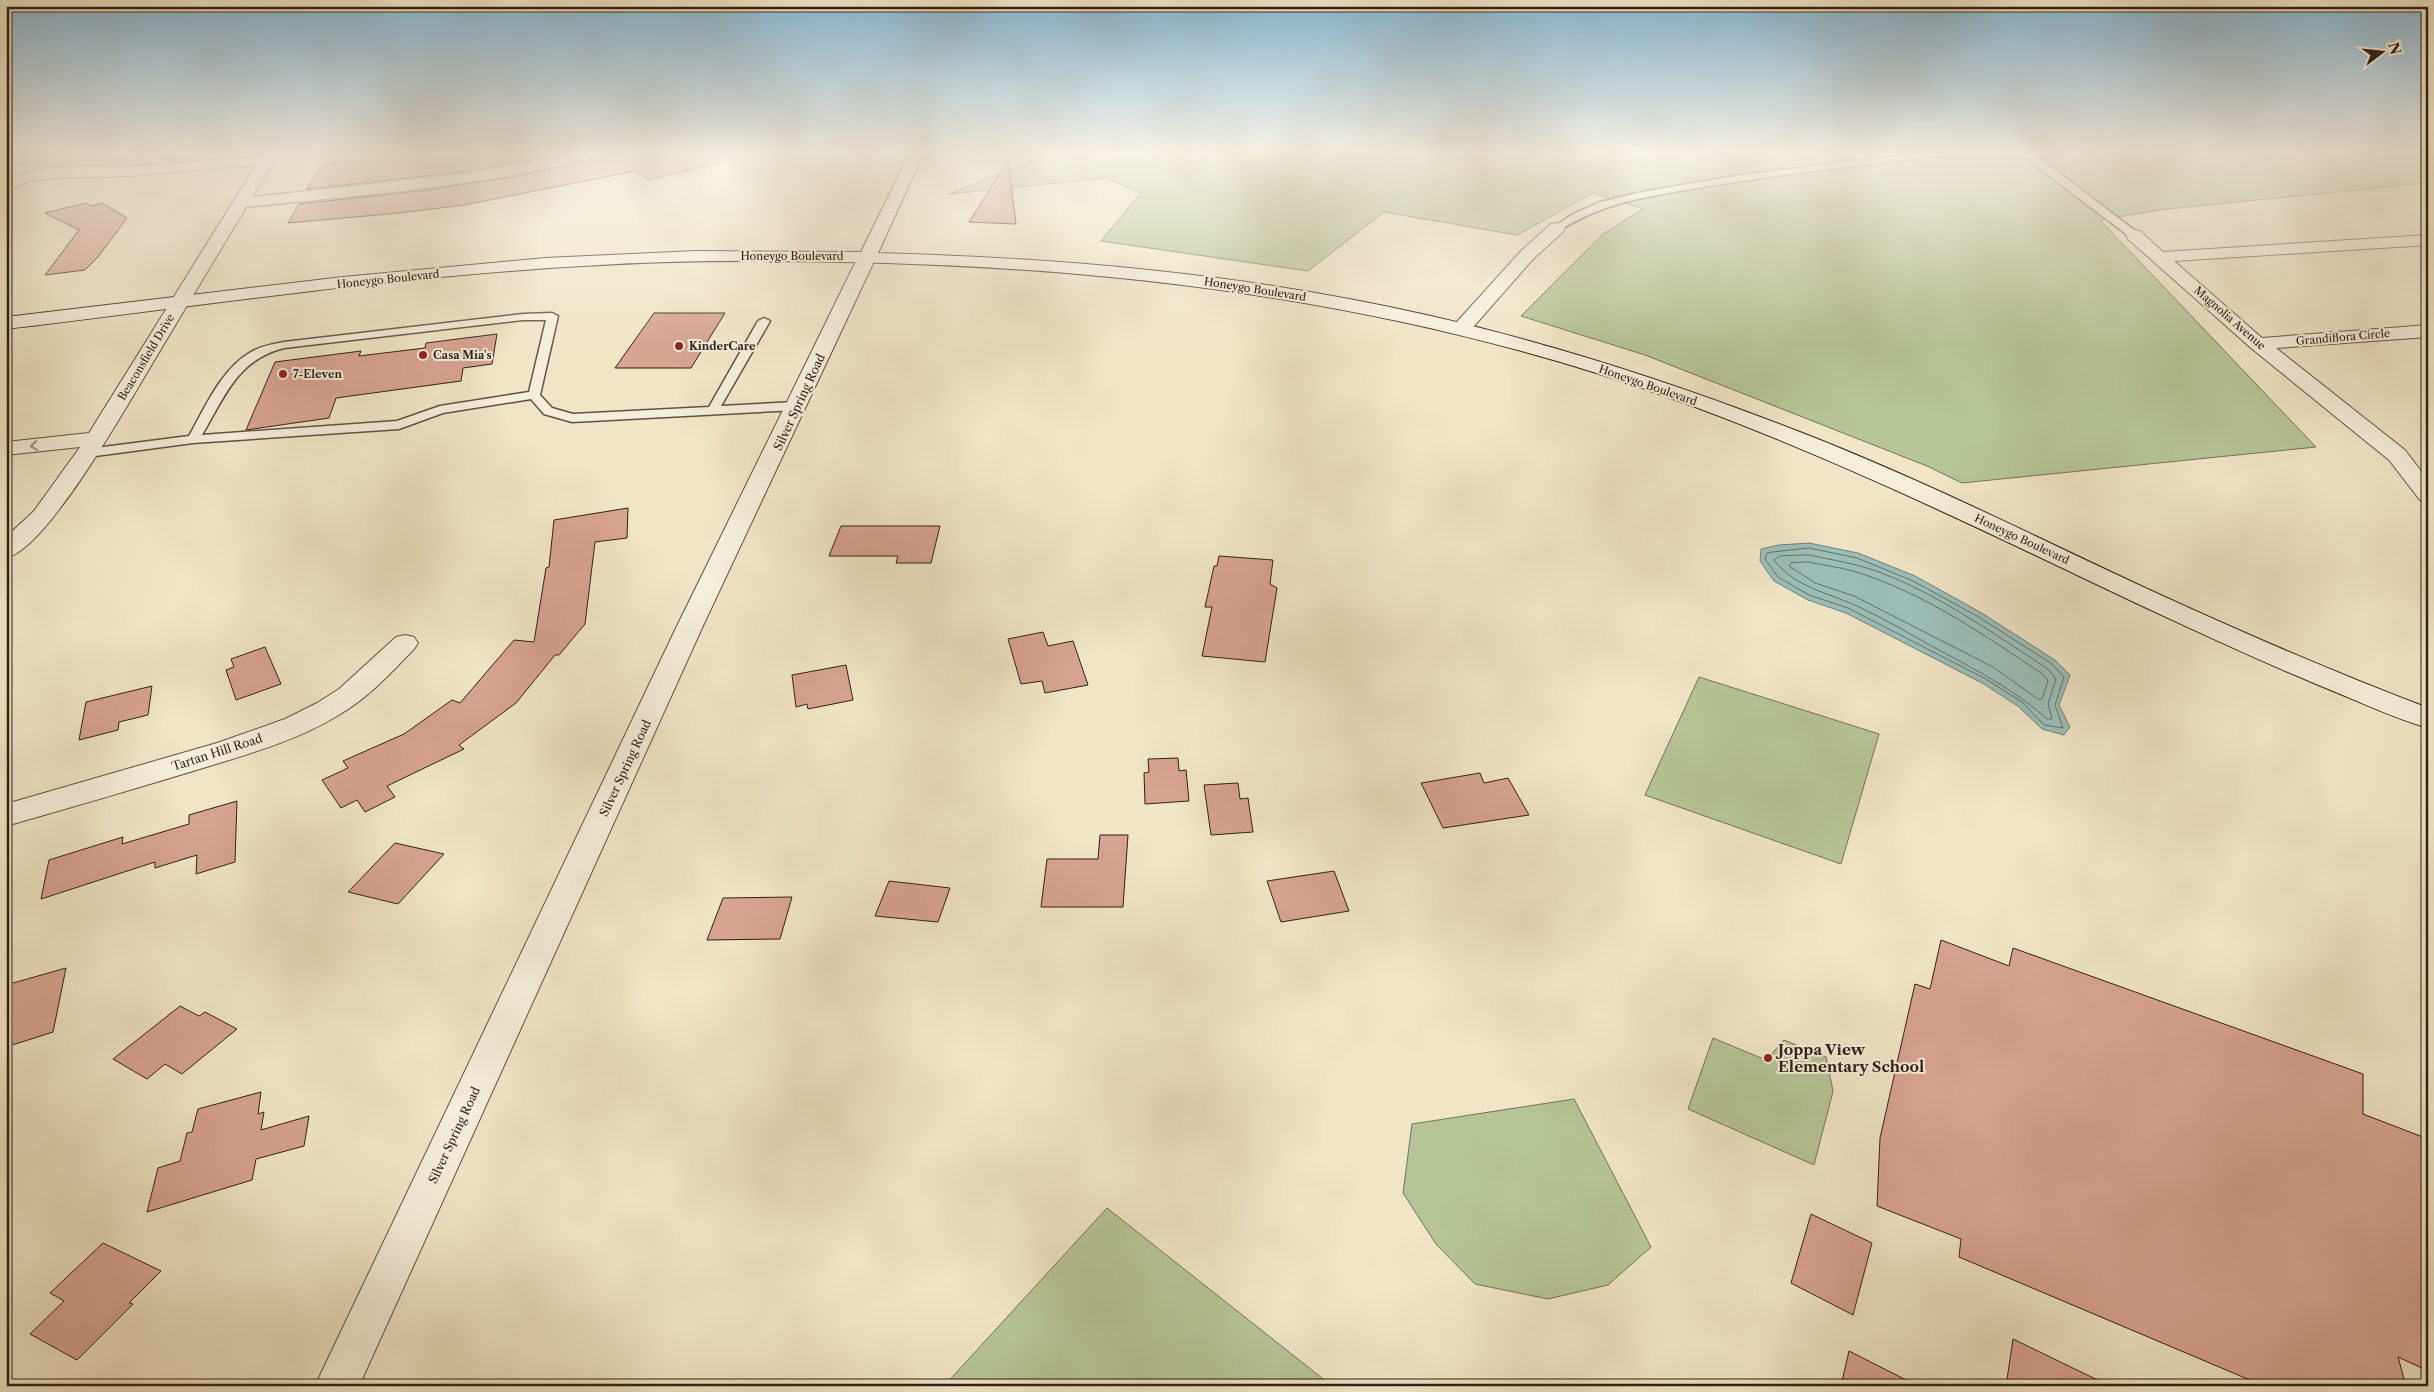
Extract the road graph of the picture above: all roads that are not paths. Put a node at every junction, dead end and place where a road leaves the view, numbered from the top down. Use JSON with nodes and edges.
{"nodes":[{"id":1,"x":232,"y":217,"type":"edge"},
{"id":2,"x":887,"y":217,"type":"edge"},
{"id":3,"x":1574,"y":217,"type":"edge"},
{"id":4,"x":2111,"y":217,"type":"edge"},
{"id":5,"x":1557,"y":228,"type":"joint"},
{"id":6,"x":2134,"y":235,"type":"joint"},
{"id":7,"x":2428,"y":240,"type":"edge"},
{"id":8,"x":868,"y":257,"type":"junction"},
{"id":9,"x":2162,"y":258,"type":"junction"},
{"id":10,"x":179,"y":303,"type":"junction"},
{"id":11,"x":764,"y":322,"type":"dead end"},
{"id":12,"x":6,"y":323,"type":"edge"},
{"id":13,"x":1461,"y":329,"type":"junction"},
{"id":14,"x":2428,"y":330,"type":"edge"},
{"id":15,"x":2258,"y":344,"type":"junction"},
{"id":16,"x":534,"y":395,"type":"junction"},
{"id":17,"x":797,"y":406,"type":"junction"},
{"id":18,"x":712,"y":412,"type":"junction"},
{"id":19,"x":192,"y":439,"type":"junction"},
{"id":20,"x":92,"y":445,"type":"junction"},
{"id":21,"x":6,"y":449,"type":"edge"},
{"id":22,"x":6,"y":464,"type":"edge"},
{"id":23,"x":2428,"y":495,"type":"edge"},
{"id":24,"x":6,"y":551,"type":"edge"},
{"id":25,"x":405,"y":643,"type":"dead end"},
{"id":26,"x":2428,"y":719,"type":"edge"},
{"id":27,"x":6,"y":815,"type":"edge"},
{"id":28,"x":337,"y":1386,"type":"edge"}],
"edges":[{"from":1,"to":10,"type":"street","name":"Beaconsfield Drive"},
{"from":2,"to":8,"type":"street","name":"Silver Spring Road"},
{"from":3,"to":5,"type":"lane"},
{"from":4,"to":6,"type":"lane","name":"Magnolia Avenue"},
{"from":5,"to":13,"type":"street"},
{"from":6,"to":9,"type":"street","name":"Magnolia Avenue"},
{"from":7,"to":9,"type":"street"},
{"from":8,"to":10,"type":"street","name":"Honeygo Boulevard"},
{"from":8,"to":13,"type":"street","name":"Honeygo Boulevard"},
{"from":8,"to":17,"type":"street","name":"Silver Spring Road"},
{"from":9,"to":15,"type":"street","name":"Magnolia Avenue"},
{"from":10,"to":12,"type":"street","name":"Honeygo Boulevard"},
{"from":10,"to":20,"type":"street","name":"Beaconsfield Drive"},
{"from":11,"to":18,"type":"lane"},
{"from":13,"to":26,"type":"street","name":"Honeygo Boulevard"},
{"from":14,"to":15,"type":"street","name":"Grandiflora Circle"},
{"from":15,"to":23,"type":"street","name":"Magnolia Avenue"},
{"from":16,"to":18,"type":"lane"},
{"from":16,"to":19,"type":"lane"},
{"from":16,"to":19,"type":"lane"},
{"from":17,"to":18,"type":"lane"},
{"from":17,"to":28,"type":"street","name":"Silver Spring Road"},
{"from":19,"to":20,"type":"lane"},
{"from":20,"to":21,"type":"street","one_way":true},
{"from":20,"to":22,"type":"street"},
{"from":20,"to":24,"type":"street","name":"Beaconsfield Drive"},
{"from":25,"to":27,"type":"street","name":"Tartan Hill Road"}]}
